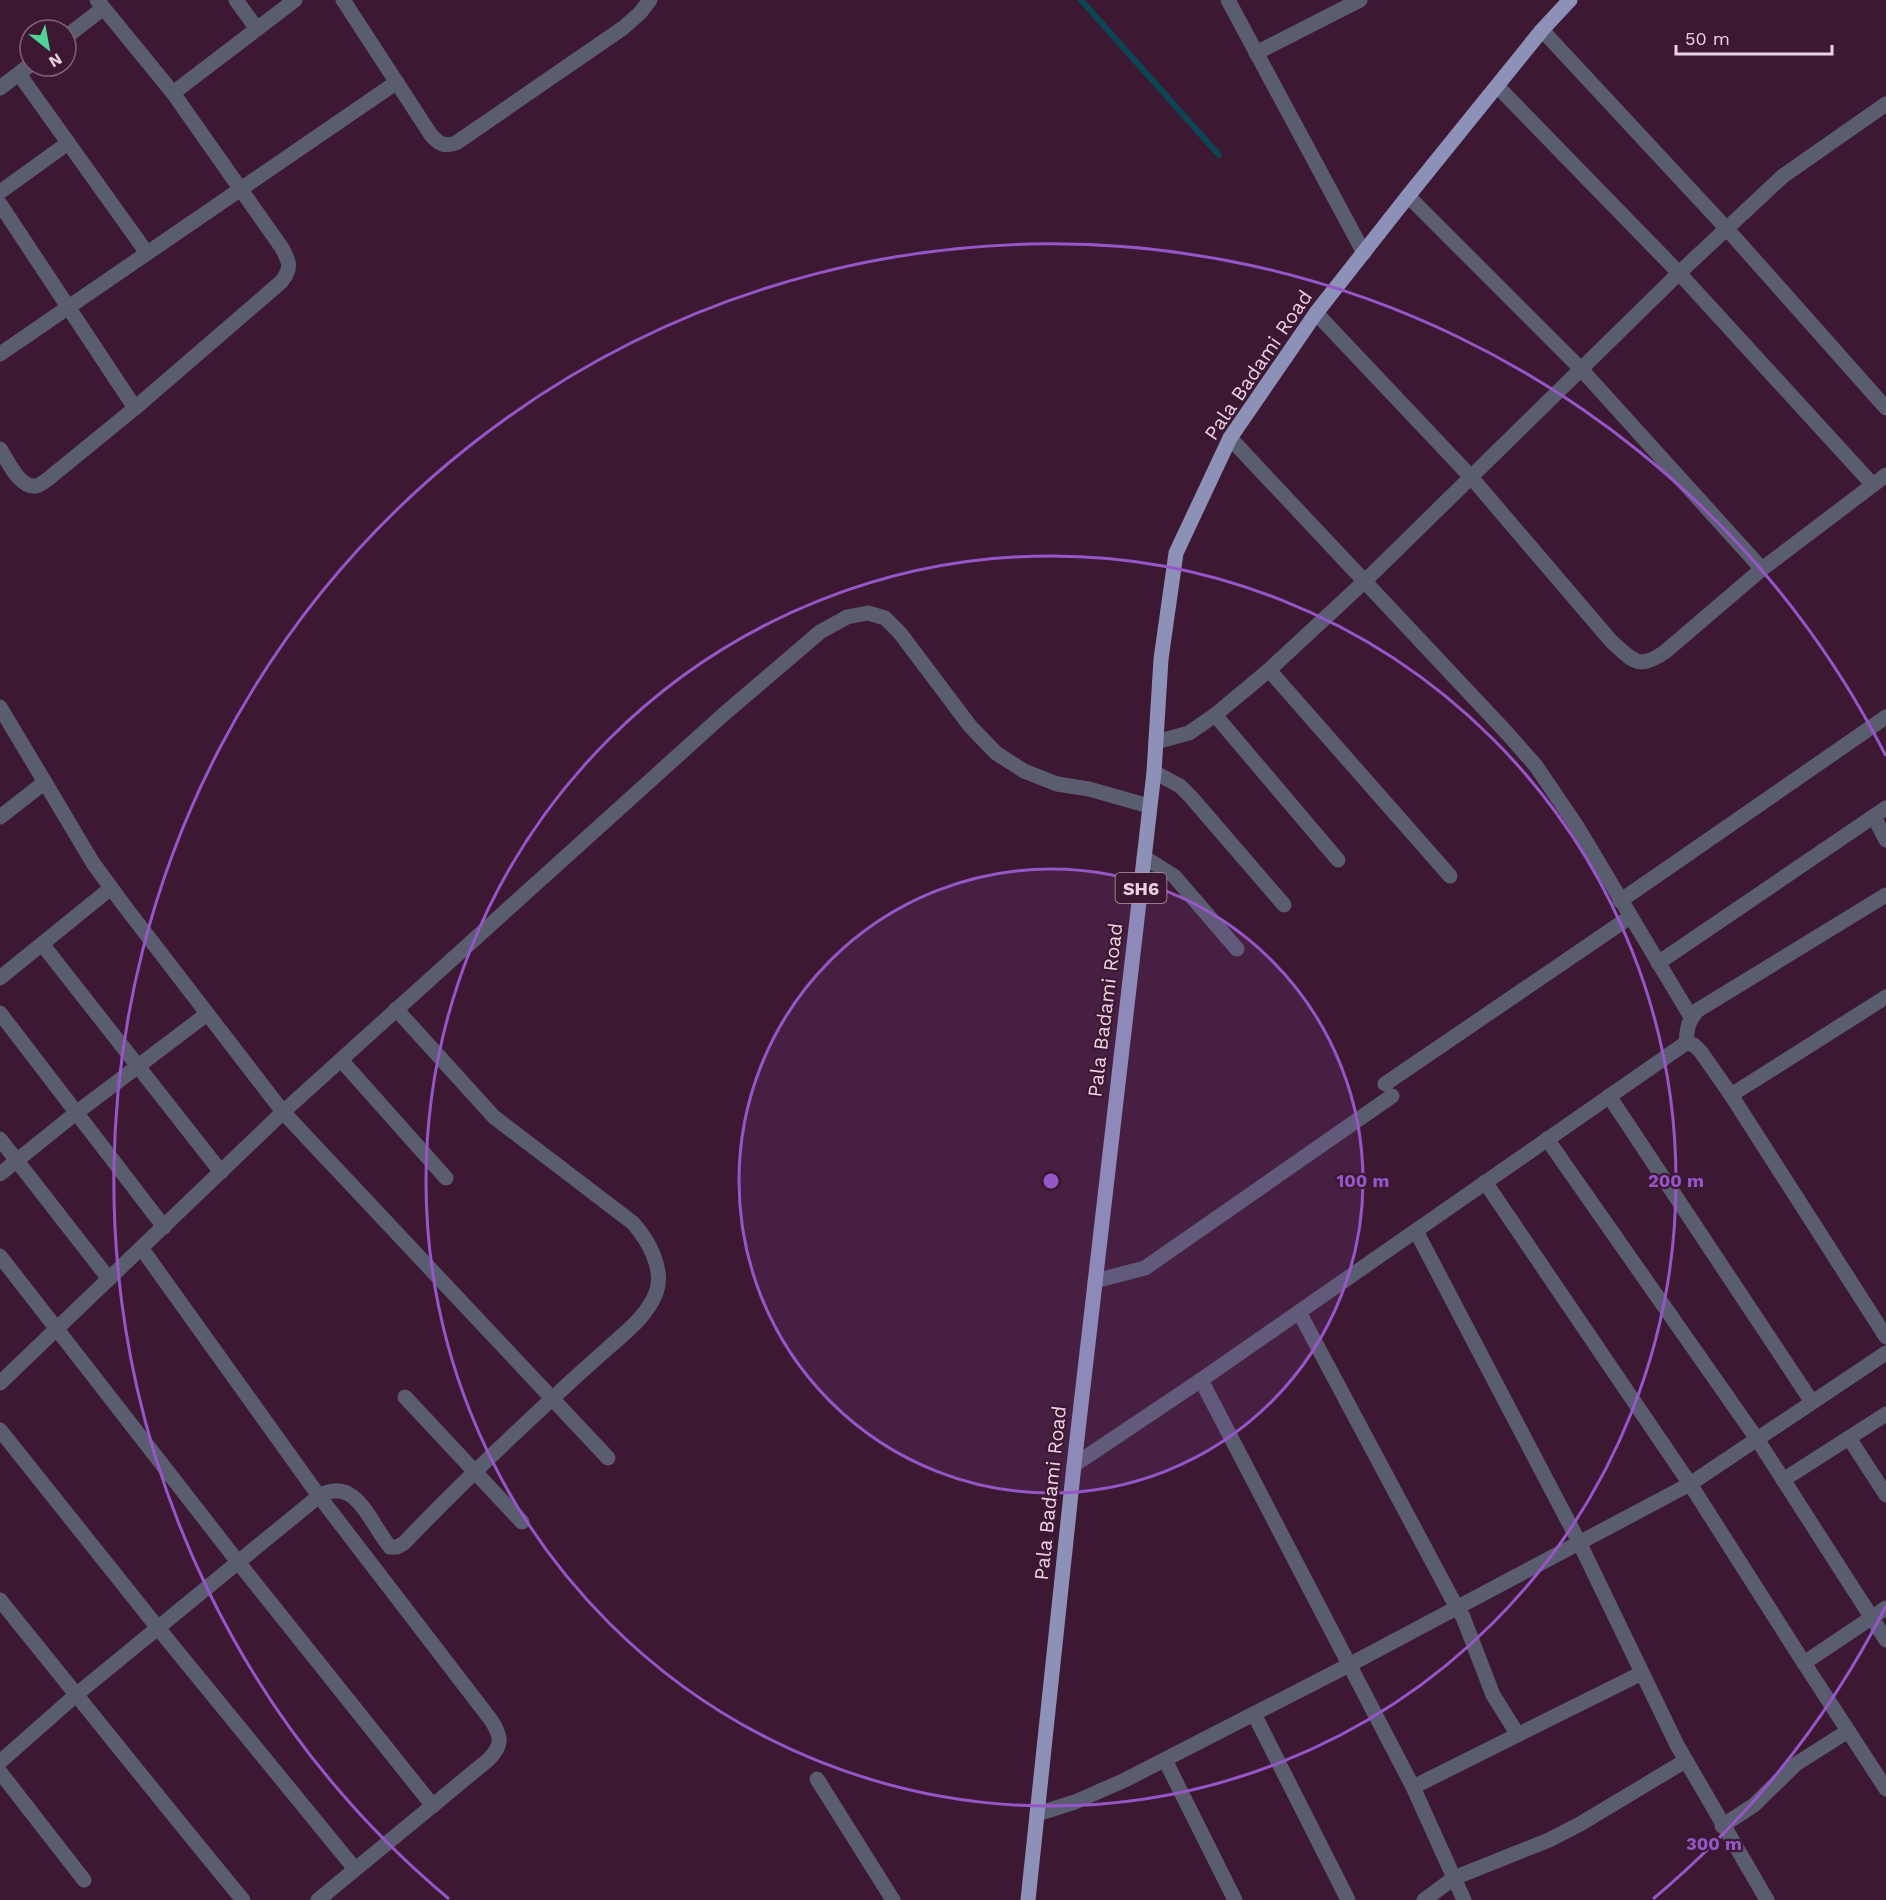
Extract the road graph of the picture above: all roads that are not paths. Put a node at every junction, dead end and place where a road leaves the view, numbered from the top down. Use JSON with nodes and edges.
{"nodes":[{"id":1,"x":236,"y":0,"type":"edge"},
{"id":2,"x":295,"y":0,"type":"edge"},
{"id":3,"x":343,"y":0,"type":"edge"},
{"id":4,"x":650,"y":0,"type":"edge"},
{"id":5,"x":1228,"y":0,"type":"edge"},
{"id":6,"x":1360,"y":0,"type":"edge"},
{"id":7,"x":1570,"y":0,"type":"edge"},
{"id":8,"x":100,"y":4,"type":"edge"},
{"id":9,"x":78,"y":25,"type":"edge"},
{"id":10,"x":256,"y":29,"type":"junction"},
{"id":11,"x":1542,"y":30,"type":"junction"},
{"id":12,"x":1257,"y":53,"type":"junction"},
{"id":13,"x":18,"y":74,"type":"edge"},
{"id":14,"x":29,"y":78,"type":"edge"},
{"id":15,"x":397,"y":82,"type":"junction"},
{"id":16,"x":1498,"y":87,"type":"junction"},
{"id":17,"x":0,"y":88,"type":"edge"},
{"id":18,"x":174,"y":93,"type":"junction"},
{"id":19,"x":1886,"y":104,"type":"edge"},
{"id":20,"x":68,"y":143,"type":"junction"},
{"id":21,"x":240,"y":189,"type":"junction"},
{"id":22,"x":0,"y":192,"type":"edge"},
{"id":23,"x":1408,"y":196,"type":"junction"},
{"id":24,"x":0,"y":204,"type":"edge"},
{"id":25,"x":1727,"y":229,"type":"junction"},
{"id":26,"x":147,"y":253,"type":"junction"},
{"id":27,"x":1364,"y":253,"type":"junction"},
{"id":28,"x":1679,"y":273,"type":"junction"},
{"id":29,"x":69,"y":307,"type":"junction"},
{"id":30,"x":1317,"y":313,"type":"junction"},
{"id":31,"x":0,"y":354,"type":"edge"},
{"id":32,"x":1581,"y":369,"type":"junction"},
{"id":33,"x":135,"y":408,"type":"junction"},
{"id":34,"x":1886,"y":408,"type":"edge"},
{"id":35,"x":1230,"y":438,"type":"junction"},
{"id":36,"x":0,"y":449,"type":"edge"},
{"id":37,"x":1886,"y":475,"type":"edge"},
{"id":38,"x":1471,"y":477,"type":"junction"},
{"id":39,"x":1873,"y":485,"type":"junction"},
{"id":40,"x":1762,"y":569,"type":"junction"},
{"id":41,"x":1365,"y":581,"type":"junction"},
{"id":42,"x":1269,"y":670,"type":"junction"},
{"id":43,"x":0,"y":707,"type":"edge"},
{"id":44,"x":1215,"y":715,"type":"junction"},
{"id":45,"x":1886,"y":717,"type":"edge"},
{"id":46,"x":1156,"y":742,"type":"junction"},
{"id":47,"x":1154,"y":772,"type":"junction"},
{"id":48,"x":45,"y":782,"type":"junction"},
{"id":49,"x":1149,"y":806,"type":"junction"},
{"id":50,"x":1880,"y":812,"type":"edge"},
{"id":51,"x":0,"y":817,"type":"edge"},
{"id":52,"x":1886,"y":840,"type":"edge"},
{"id":53,"x":1144,"y":857,"type":"junction"},
{"id":54,"x":1338,"y":860,"type":"dead end"},
{"id":55,"x":1450,"y":876,"type":"dead end"},
{"id":56,"x":111,"y":888,"type":"junction"},
{"id":57,"x":1886,"y":895,"type":"edge"},
{"id":58,"x":1620,"y":901,"type":"junction"},
{"id":59,"x":1284,"y":905,"type":"dead end"},
{"id":60,"x":1630,"y":917,"type":"junction"},
{"id":61,"x":42,"y":944,"type":"junction"},
{"id":62,"x":1237,"y":949,"type":"dead end"},
{"id":63,"x":1658,"y":963,"type":"junction"},
{"id":64,"x":0,"y":978,"type":"edge"},
{"id":65,"x":1886,"y":997,"type":"edge"},
{"id":66,"x":396,"y":1009,"type":"junction"},
{"id":67,"x":0,"y":1013,"type":"edge"},
{"id":68,"x":207,"y":1014,"type":"junction"},
{"id":69,"x":1691,"y":1017,"type":"junction"},
{"id":70,"x":1686,"y":1043,"type":"junction"},
{"id":71,"x":340,"y":1060,"type":"junction"},
{"id":72,"x":138,"y":1067,"type":"junction"},
{"id":73,"x":1609,"y":1095,"type":"junction"},
{"id":74,"x":1731,"y":1095,"type":"junction"},
{"id":75,"x":283,"y":1112,"type":"junction"},
{"id":76,"x":76,"y":1113,"type":"junction"},
{"id":77,"x":0,"y":1139,"type":"edge"},
{"id":78,"x":1546,"y":1139,"type":"junction"},
{"id":79,"x":18,"y":1160,"type":"junction"},
{"id":80,"x":221,"y":1172,"type":"junction"},
{"id":81,"x":0,"y":1174,"type":"edge"},
{"id":82,"x":446,"y":1178,"type":"dead end"},
{"id":83,"x":1485,"y":1182,"type":"junction"},
{"id":84,"x":164,"y":1227,"type":"junction"},
{"id":85,"x":1416,"y":1231,"type":"junction"},
{"id":86,"x":142,"y":1249,"type":"junction"},
{"id":87,"x":0,"y":1256,"type":"edge"},
{"id":88,"x":109,"y":1280,"type":"junction"},
{"id":89,"x":1095,"y":1281,"type":"junction"},
{"id":90,"x":1299,"y":1312,"type":"junction"},
{"id":91,"x":56,"y":1329,"type":"junction"},
{"id":92,"x":1886,"y":1337,"type":"edge"},
{"id":93,"x":1886,"y":1353,"type":"edge"},
{"id":94,"x":1201,"y":1380,"type":"junction"},
{"id":95,"x":1,"y":1381,"type":"edge"},
{"id":96,"x":405,"y":1397,"type":"dead end"},
{"id":97,"x":552,"y":1398,"type":"junction"},
{"id":98,"x":1812,"y":1402,"type":"junction"},
{"id":99,"x":1886,"y":1414,"type":"edge"},
{"id":100,"x":0,"y":1430,"type":"edge"},
{"id":101,"x":1849,"y":1438,"type":"junction"},
{"id":102,"x":1757,"y":1439,"type":"junction"},
{"id":103,"x":609,"y":1458,"type":"dead end"},
{"id":104,"x":1074,"y":1465,"type":"junction"},
{"id":105,"x":476,"y":1472,"type":"junction"},
{"id":106,"x":1783,"y":1480,"type":"junction"},
{"id":107,"x":1690,"y":1484,"type":"junction"},
{"id":108,"x":1886,"y":1495,"type":"edge"},
{"id":109,"x":319,"y":1496,"type":"junction"},
{"id":110,"x":522,"y":1522,"type":"dead end"},
{"id":111,"x":1579,"y":1542,"type":"junction"},
{"id":112,"x":238,"y":1562,"type":"junction"},
{"id":113,"x":0,"y":1600,"type":"edge"},
{"id":114,"x":1457,"y":1608,"type":"junction"},
{"id":115,"x":1886,"y":1608,"type":"edge"},
{"id":116,"x":1871,"y":1618,"type":"junction"},
{"id":117,"x":158,"y":1628,"type":"junction"},
{"id":118,"x":1886,"y":1640,"type":"edge"},
{"id":119,"x":1803,"y":1663,"type":"junction"},
{"id":120,"x":1349,"y":1665,"type":"junction"},
{"id":121,"x":1642,"y":1673,"type":"junction"},
{"id":122,"x":77,"y":1694,"type":"junction"},
{"id":123,"x":1254,"y":1714,"type":"junction"},
{"id":124,"x":1848,"y":1731,"type":"junction"},
{"id":125,"x":1518,"y":1735,"type":"junction"},
{"id":126,"x":1165,"y":1760,"type":"junction"},
{"id":127,"x":1685,"y":1761,"type":"junction"},
{"id":128,"x":0,"y":1762,"type":"edge"},
{"id":129,"x":0,"y":1772,"type":"edge"},
{"id":130,"x":817,"y":1779,"type":"dead end"},
{"id":131,"x":1413,"y":1787,"type":"junction"},
{"id":132,"x":1886,"y":1789,"type":"edge"},
{"id":133,"x":433,"y":1806,"type":"junction"},
{"id":134,"x":1037,"y":1814,"type":"junction"},
{"id":135,"x":1722,"y":1826,"type":"junction"},
{"id":136,"x":355,"y":1869,"type":"junction"},
{"id":137,"x":1454,"y":1878,"type":"junction"},
{"id":138,"x":84,"y":1880,"type":"dead end"},
{"id":139,"x":243,"y":1900,"type":"edge"},
{"id":140,"x":318,"y":1900,"type":"edge"},
{"id":141,"x":893,"y":1900,"type":"edge"},
{"id":142,"x":1028,"y":1900,"type":"edge"},
{"id":143,"x":1235,"y":1900,"type":"edge"},
{"id":144,"x":1348,"y":1900,"type":"edge"},
{"id":145,"x":1424,"y":1900,"type":"edge"},
{"id":146,"x":1464,"y":1900,"type":"edge"},
{"id":147,"x":1767,"y":1900,"type":"edge"}],
"edges":[{"from":1,"to":10,"type":"street"},
{"from":2,"to":10,"type":"street"},
{"from":3,"to":15,"type":"street"},
{"from":4,"to":15,"type":"street"},
{"from":5,"to":12,"type":"street"},
{"from":6,"to":12,"type":"street"},
{"from":7,"to":11,"type":"main road","name":"Pala Badami Road","number":"SH6"},
{"from":8,"to":9,"type":"street"},
{"from":8,"to":18,"type":"street"},
{"from":10,"to":18,"type":"street"},
{"from":11,"to":16,"type":"main road","name":"Pala Badami Road","number":"SH6"},
{"from":11,"to":25,"type":"street"},
{"from":12,"to":27,"type":"street"},
{"from":13,"to":17,"type":"street"},
{"from":14,"to":20,"type":"street"},
{"from":15,"to":21,"type":"street"},
{"from":16,"to":23,"type":"main road","name":"Pala Badami Road","number":"SH6"},
{"from":16,"to":28,"type":"street"},
{"from":18,"to":21,"type":"street"},
{"from":19,"to":25,"type":"street"},
{"from":20,"to":22,"type":"street"},
{"from":20,"to":26,"type":"street"},
{"from":21,"to":26,"type":"street"},
{"from":21,"to":33,"type":"street"},
{"from":23,"to":27,"type":"main road","name":"Pala Badami Road","number":"SH6"},
{"from":23,"to":32,"type":"street"},
{"from":24,"to":29,"type":"street"},
{"from":25,"to":28,"type":"street"},
{"from":25,"to":34,"type":"street"},
{"from":26,"to":29,"type":"street"},
{"from":27,"to":30,"type":"main road","name":"Pala Badami Road","number":"SH6"},
{"from":28,"to":32,"type":"street"},
{"from":28,"to":39,"type":"street"},
{"from":29,"to":31,"type":"street"},
{"from":29,"to":33,"type":"street"},
{"from":30,"to":35,"type":"main road","name":"Pala Badami Road","number":"SH6"},
{"from":30,"to":38,"type":"street"},
{"from":32,"to":38,"type":"street"},
{"from":32,"to":40,"type":"street"},
{"from":33,"to":36,"type":"street"},
{"from":35,"to":41,"type":"street"},
{"from":35,"to":46,"type":"main road","name":"Pala Badami Road","number":"SH6"},
{"from":37,"to":39,"type":"street"},
{"from":38,"to":40,"type":"street"},
{"from":38,"to":41,"type":"street"},
{"from":39,"to":40,"type":"street"},
{"from":41,"to":42,"type":"street"},
{"from":41,"to":58,"type":"street"},
{"from":42,"to":44,"type":"street"},
{"from":42,"to":55,"type":"street"},
{"from":43,"to":48,"type":"street"},
{"from":44,"to":46,"type":"street"},
{"from":44,"to":54,"type":"street"},
{"from":45,"to":58,"type":"street"},
{"from":46,"to":47,"type":"main road","name":"Pala Badami Road","number":"SH6"},
{"from":47,"to":49,"type":"main road","name":"Pala Badami Road","number":"SH6"},
{"from":47,"to":59,"type":"street"},
{"from":48,"to":51,"type":"street"},
{"from":48,"to":56,"type":"street"},
{"from":49,"to":53,"type":"main road","name":"Pala Badami Road","number":"SH6"},
{"from":49,"to":66,"type":"street"},
{"from":50,"to":52,"type":"street"},
{"from":50,"to":63,"type":"street"},
{"from":53,"to":62,"type":"street"},
{"from":53,"to":89,"type":"main road","name":"Pala Badami Road","number":"SH6"},
{"from":56,"to":61,"type":"street"},
{"from":56,"to":68,"type":"street"},
{"from":57,"to":69,"type":"street"},
{"from":58,"to":60,"type":"street"},
{"from":60,"to":63,"type":"street"},
{"from":60,"to":89,"type":"street"},
{"from":61,"to":64,"type":"street"},
{"from":61,"to":72,"type":"street"},
{"from":63,"to":69,"type":"street"},
{"from":65,"to":74,"type":"street"},
{"from":66,"to":71,"type":"street"},
{"from":66,"to":97,"type":"street"},
{"from":67,"to":76,"type":"street"},
{"from":68,"to":72,"type":"street"},
{"from":68,"to":75,"type":"street"},
{"from":69,"to":70,"type":"street"},
{"from":70,"to":73,"type":"street"},
{"from":70,"to":74,"type":"street"},
{"from":71,"to":75,"type":"street"},
{"from":71,"to":82,"type":"street"},
{"from":72,"to":76,"type":"street"},
{"from":72,"to":80,"type":"street"},
{"from":73,"to":78,"type":"street"},
{"from":73,"to":98,"type":"street"},
{"from":74,"to":92,"type":"street"},
{"from":75,"to":80,"type":"street"},
{"from":75,"to":97,"type":"street"},
{"from":76,"to":79,"type":"street"},
{"from":76,"to":84,"type":"street"},
{"from":77,"to":79,"type":"street"},
{"from":78,"to":83,"type":"street"},
{"from":78,"to":102,"type":"street"},
{"from":79,"to":81,"type":"street"},
{"from":79,"to":88,"type":"street"},
{"from":80,"to":84,"type":"street"},
{"from":83,"to":85,"type":"street"},
{"from":83,"to":107,"type":"street"},
{"from":84,"to":86,"type":"street"},
{"from":85,"to":90,"type":"street"},
{"from":85,"to":111,"type":"street"},
{"from":86,"to":88,"type":"street"},
{"from":86,"to":109,"type":"street"},
{"from":87,"to":91,"type":"street"},
{"from":88,"to":91,"type":"street"},
{"from":89,"to":104,"type":"main road","name":"Pala Badami Road","number":"SH6"},
{"from":90,"to":94,"type":"street"},
{"from":90,"to":114,"type":"street"},
{"from":91,"to":95,"type":"street"},
{"from":91,"to":112,"type":"street"},
{"from":93,"to":98,"type":"street"},
{"from":94,"to":104,"type":"street"},
{"from":94,"to":120,"type":"street"},
{"from":96,"to":105,"type":"street"},
{"from":97,"to":103,"type":"street"},
{"from":97,"to":105,"type":"street"},
{"from":98,"to":102,"type":"street"},
{"from":99,"to":101,"type":"street"},
{"from":100,"to":117,"type":"street"},
{"from":101,"to":106,"type":"street"},
{"from":101,"to":108,"type":"street"},
{"from":102,"to":106,"type":"street"},
{"from":102,"to":107,"type":"street"},
{"from":104,"to":134,"type":"main road","name":"Pala Badami Road","number":"SH6"},
{"from":105,"to":109,"type":"street"},
{"from":105,"to":110,"type":"street"},
{"from":106,"to":116,"type":"street"},
{"from":107,"to":111,"type":"street"},
{"from":107,"to":119,"type":"street"},
{"from":109,"to":112,"type":"street"},
{"from":109,"to":133,"type":"street"},
{"from":111,"to":114,"type":"street"},
{"from":111,"to":121,"type":"street"},
{"from":112,"to":117,"type":"street"},
{"from":112,"to":133,"type":"street"},
{"from":113,"to":122,"type":"street"},
{"from":114,"to":120,"type":"street"},
{"from":114,"to":125,"type":"street"},
{"from":115,"to":116,"type":"street"},
{"from":116,"to":118,"type":"street"},
{"from":116,"to":119,"type":"street"},
{"from":117,"to":122,"type":"street"},
{"from":117,"to":136,"type":"street"},
{"from":119,"to":124,"type":"street"},
{"from":120,"to":123,"type":"street"},
{"from":120,"to":131,"type":"street"},
{"from":121,"to":125,"type":"street"},
{"from":121,"to":127,"type":"street"},
{"from":122,"to":128,"type":"street"},
{"from":122,"to":139,"type":"street"},
{"from":123,"to":126,"type":"street"},
{"from":123,"to":144,"type":"street"},
{"from":124,"to":132,"type":"street"},
{"from":124,"to":135,"type":"street"},
{"from":125,"to":131,"type":"street"},
{"from":126,"to":134,"type":"street"},
{"from":126,"to":143,"type":"street"},
{"from":127,"to":135,"type":"street"},
{"from":127,"to":137,"type":"street"},
{"from":129,"to":138,"type":"street"},
{"from":130,"to":141,"type":"street"},
{"from":131,"to":137,"type":"street"},
{"from":133,"to":136,"type":"street"},
{"from":134,"to":142,"type":"main road","name":"Pala Badami Road","number":"SH6"},
{"from":135,"to":147,"type":"street"},
{"from":136,"to":140,"type":"street"},
{"from":137,"to":145,"type":"street"},
{"from":137,"to":146,"type":"street"}]}
